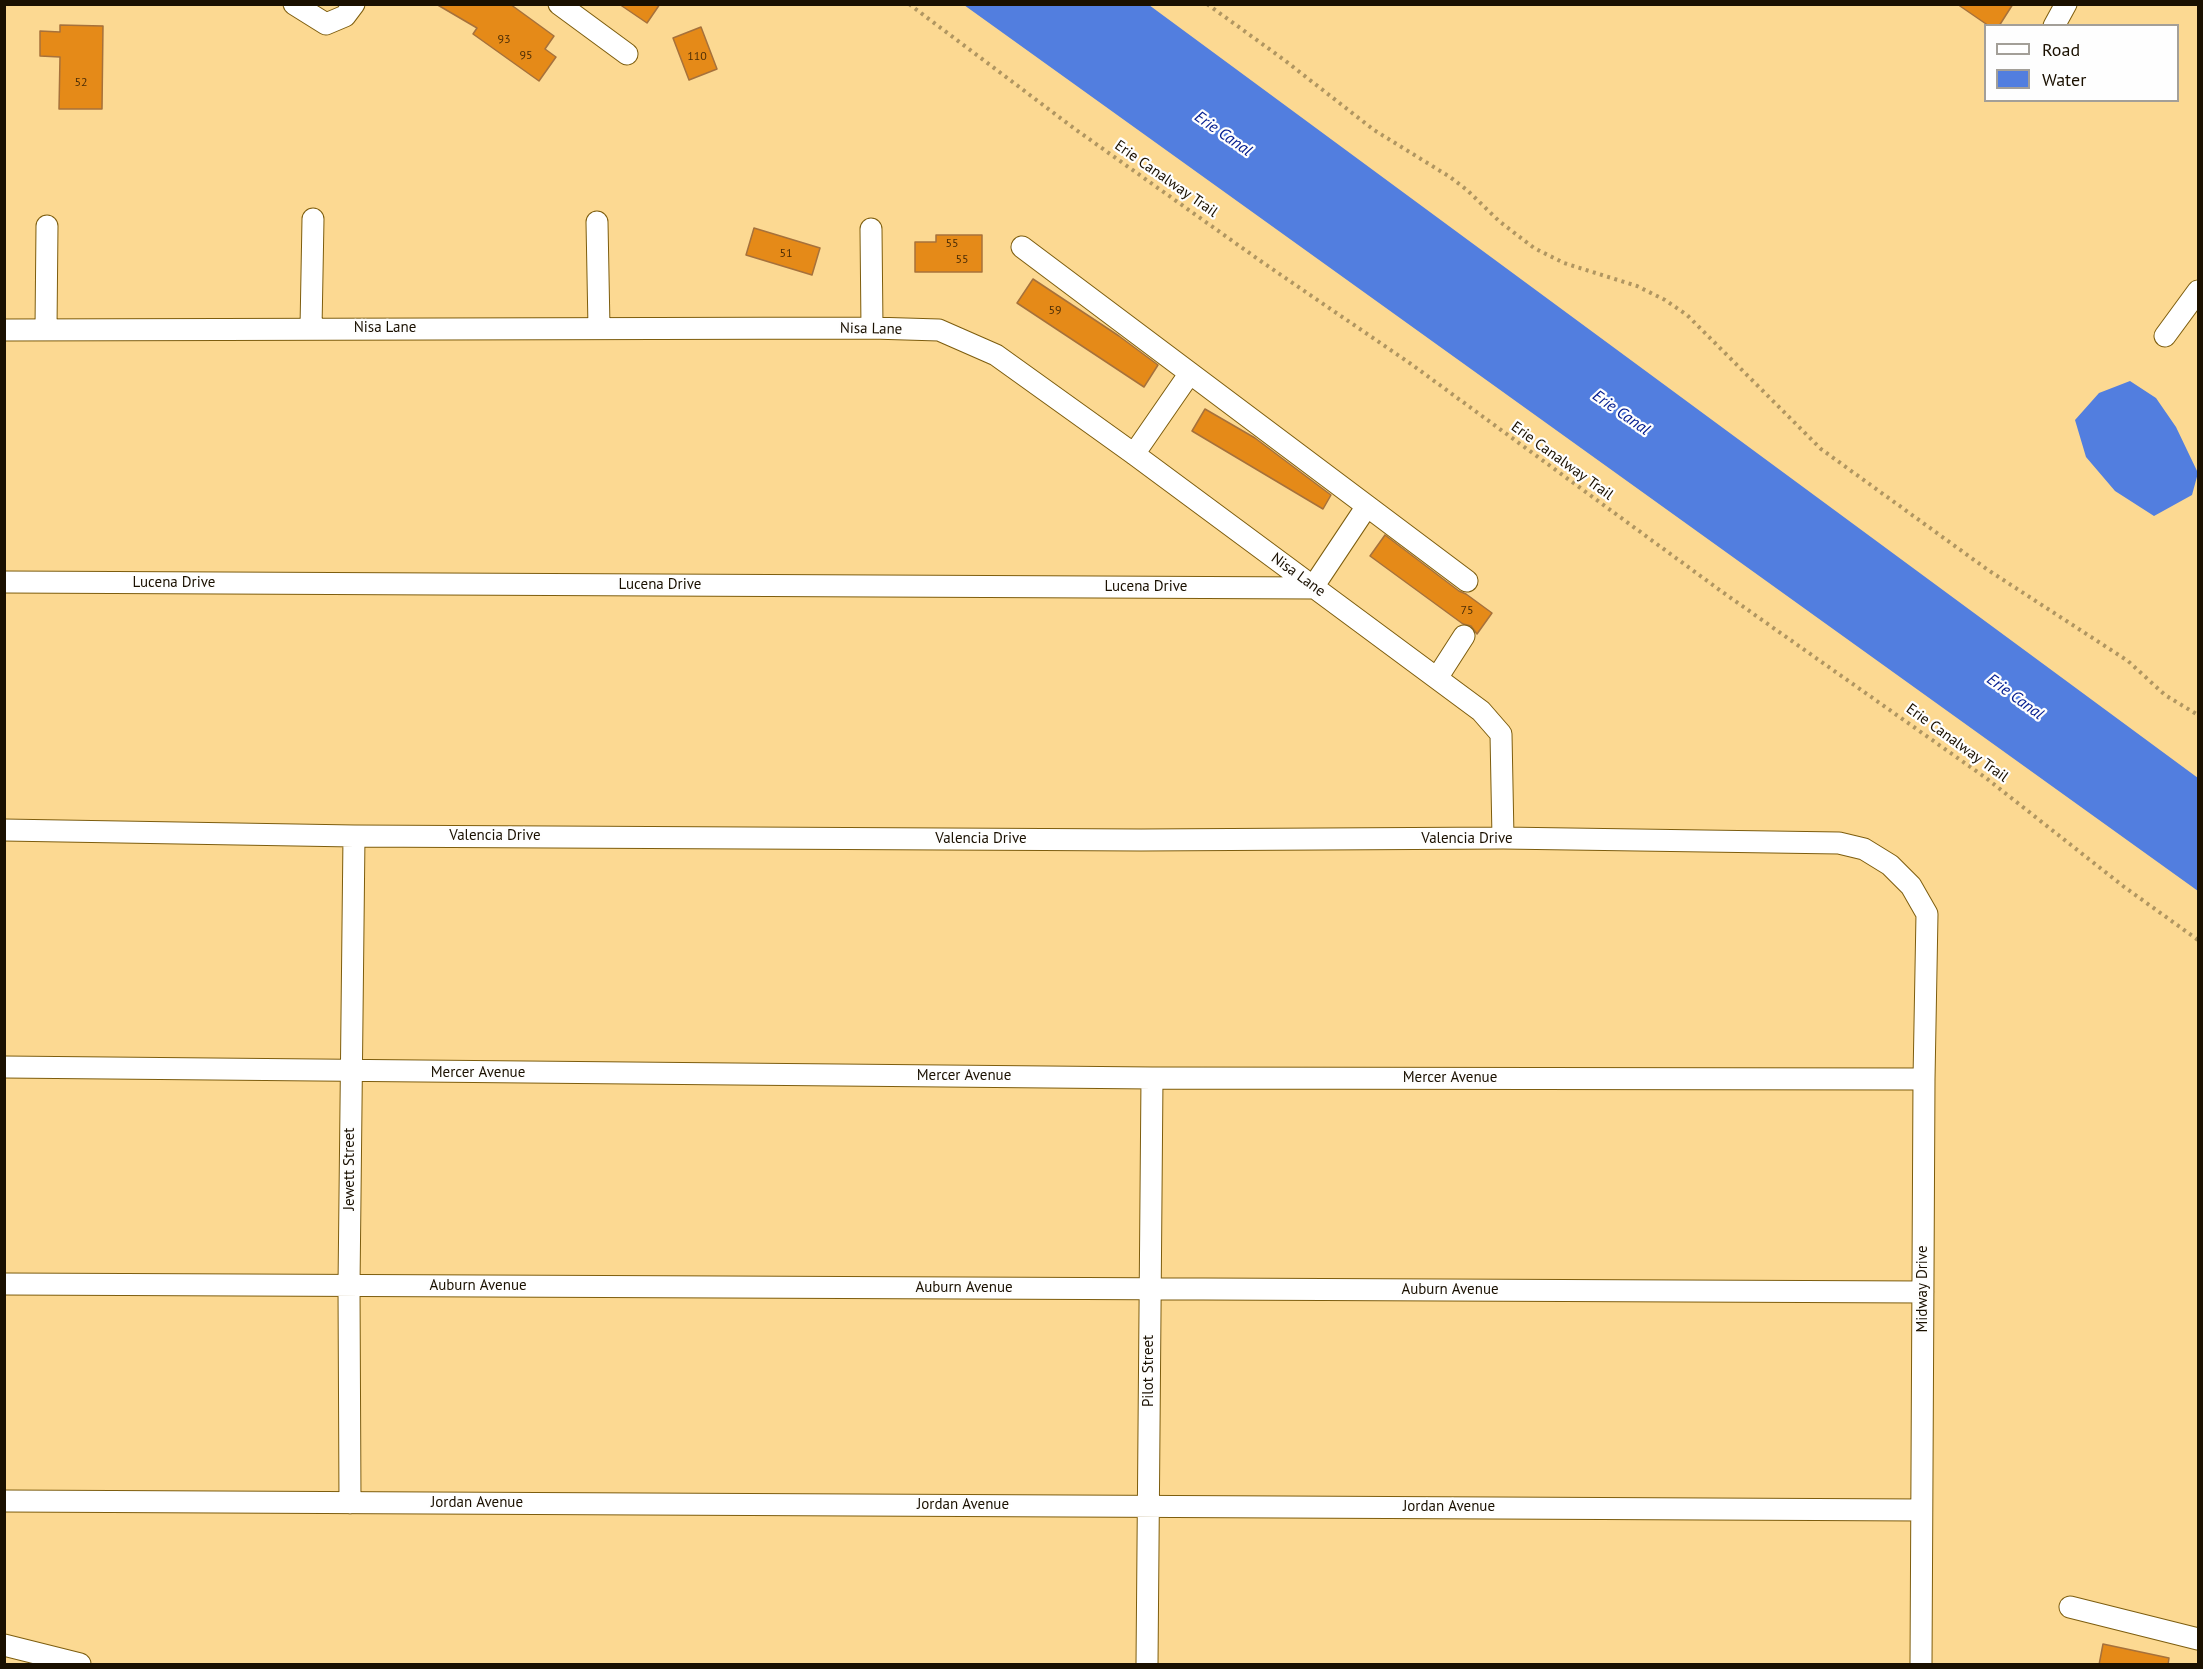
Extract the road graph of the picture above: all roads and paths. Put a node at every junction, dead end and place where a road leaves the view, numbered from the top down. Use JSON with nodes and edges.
{"nodes":[{"id":1,"x":294,"y":4,"type":"edge"},
{"id":2,"x":354,"y":4,"type":"edge"},
{"id":3,"x":560,"y":4,"type":"edge"},
{"id":4,"x":909,"y":4,"type":"edge"},
{"id":5,"x":1207,"y":4,"type":"edge"},
{"id":6,"x":2066,"y":4,"type":"edge"},
{"id":7,"x":2055,"y":24,"type":"edge"},
{"id":8,"x":627,"y":54,"type":"dead end"},
{"id":9,"x":313,"y":219,"type":"dead end"},
{"id":10,"x":597,"y":222,"type":"dead end"},
{"id":11,"x":47,"y":226,"type":"dead end"},
{"id":12,"x":871,"y":229,"type":"dead end"},
{"id":13,"x":1022,"y":247,"type":"dead end"},
{"id":14,"x":2199,"y":291,"type":"edge"},
{"id":15,"x":46,"y":328,"type":"junction"},
{"id":16,"x":311,"y":328,"type":"junction"},
{"id":17,"x":599,"y":328,"type":"junction"},
{"id":18,"x":872,"y":328,"type":"junction"},
{"id":19,"x":4,"y":330,"type":"edge"},
{"id":20,"x":2164,"y":336,"type":"dead end"},
{"id":21,"x":1190,"y":373,"type":"junction"},
{"id":22,"x":1134,"y":454,"type":"junction"},
{"id":23,"x":1367,"y":506,"type":"junction"},
{"id":24,"x":1467,"y":581,"type":"dead end"},
{"id":25,"x":4,"y":582,"type":"edge"},
{"id":26,"x":1314,"y":587,"type":"junction"},
{"id":27,"x":1464,"y":636,"type":"dead end"},
{"id":28,"x":1437,"y":678,"type":"junction"},
{"id":29,"x":2199,"y":715,"type":"edge"},
{"id":30,"x":4,"y":830,"type":"edge"},
{"id":31,"x":354,"y":836,"type":"junction"},
{"id":32,"x":1503,"y":838,"type":"junction"},
{"id":33,"x":1928,"y":914,"type":"joint"},
{"id":34,"x":2199,"y":940,"type":"edge"},
{"id":35,"x":4,"y":1067,"type":"edge"},
{"id":36,"x":351,"y":1072,"type":"junction"},
{"id":37,"x":1152,"y":1077,"type":"junction"},
{"id":38,"x":1924,"y":1079,"type":"junction"},
{"id":39,"x":4,"y":1284,"type":"edge"},
{"id":40,"x":349,"y":1286,"type":"junction"},
{"id":41,"x":1150,"y":1288,"type":"junction"},
{"id":42,"x":1923,"y":1292,"type":"junction"},
{"id":43,"x":4,"y":1500,"type":"edge"},
{"id":44,"x":350,"y":1503,"type":"junction"},
{"id":45,"x":1149,"y":1506,"type":"junction"},
{"id":46,"x":1921,"y":1510,"type":"junction"},
{"id":47,"x":2070,"y":1607,"type":"dead end"},
{"id":48,"x":2199,"y":1639,"type":"edge"},
{"id":49,"x":4,"y":1645,"type":"edge"},
{"id":50,"x":80,"y":1665,"type":"edge"},
{"id":51,"x":1147,"y":1665,"type":"edge"},
{"id":52,"x":1921,"y":1665,"type":"edge"}],
"edges":[{"from":1,"to":2,"type":"street"},
{"from":3,"to":8,"type":"street"},
{"from":4,"to":34,"type":"path","name":"Erie Canalway Trail"},
{"from":5,"to":29,"type":"path"},
{"from":6,"to":7,"type":"street"},
{"from":9,"to":16,"type":"street"},
{"from":10,"to":17,"type":"street"},
{"from":11,"to":15,"type":"street"},
{"from":12,"to":18,"type":"street"},
{"from":13,"to":21,"type":"street"},
{"from":14,"to":20,"type":"street"},
{"from":15,"to":16,"type":"street","name":"Nisa Lane"},
{"from":15,"to":19,"type":"street","name":"Nisa Lane"},
{"from":16,"to":17,"type":"street","name":"Nisa Lane"},
{"from":17,"to":18,"type":"street","name":"Nisa Lane"},
{"from":18,"to":22,"type":"street","name":"Nisa Lane"},
{"from":21,"to":22,"type":"street"},
{"from":21,"to":23,"type":"street"},
{"from":22,"to":26,"type":"street","name":"Nisa Lane"},
{"from":23,"to":24,"type":"street"},
{"from":23,"to":26,"type":"street"},
{"from":25,"to":26,"type":"street","name":"Lucena Drive"},
{"from":26,"to":28,"type":"street","name":"Nisa Lane"},
{"from":27,"to":28,"type":"street"},
{"from":28,"to":32,"type":"street","name":"Nisa Lane"},
{"from":30,"to":31,"type":"street","name":"Valencia Drive"},
{"from":31,"to":32,"type":"street","name":"Valencia Drive"},
{"from":31,"to":36,"type":"street","name":"Jewett Street"},
{"from":32,"to":33,"type":"street","name":"Valencia Drive"},
{"from":33,"to":38,"type":"street","name":"Midway Drive"},
{"from":35,"to":36,"type":"street","name":"Mercer Avenue"},
{"from":36,"to":37,"type":"street","name":"Mercer Avenue"},
{"from":36,"to":40,"type":"street","name":"Jewett Street"},
{"from":37,"to":38,"type":"street","name":"Mercer Avenue"},
{"from":37,"to":41,"type":"street","name":"Pilot Street"},
{"from":38,"to":42,"type":"street","name":"Midway Drive"},
{"from":39,"to":40,"type":"street","name":"Auburn Avenue"},
{"from":40,"to":41,"type":"street","name":"Auburn Avenue"},
{"from":40,"to":44,"type":"street","name":"Jewett Street"},
{"from":41,"to":42,"type":"street","name":"Auburn Avenue"},
{"from":41,"to":45,"type":"street","name":"Pilot Street"},
{"from":42,"to":46,"type":"street","name":"Midway Drive"},
{"from":43,"to":44,"type":"street","name":"Jordan Avenue"},
{"from":44,"to":45,"type":"street","name":"Jordan Avenue"},
{"from":45,"to":46,"type":"street","name":"Jordan Avenue"},
{"from":45,"to":51,"type":"street","name":"Pilot Street"},
{"from":46,"to":52,"type":"street","name":"Midway Drive"},
{"from":47,"to":48,"type":"street"},
{"from":49,"to":50,"type":"street"}]}
